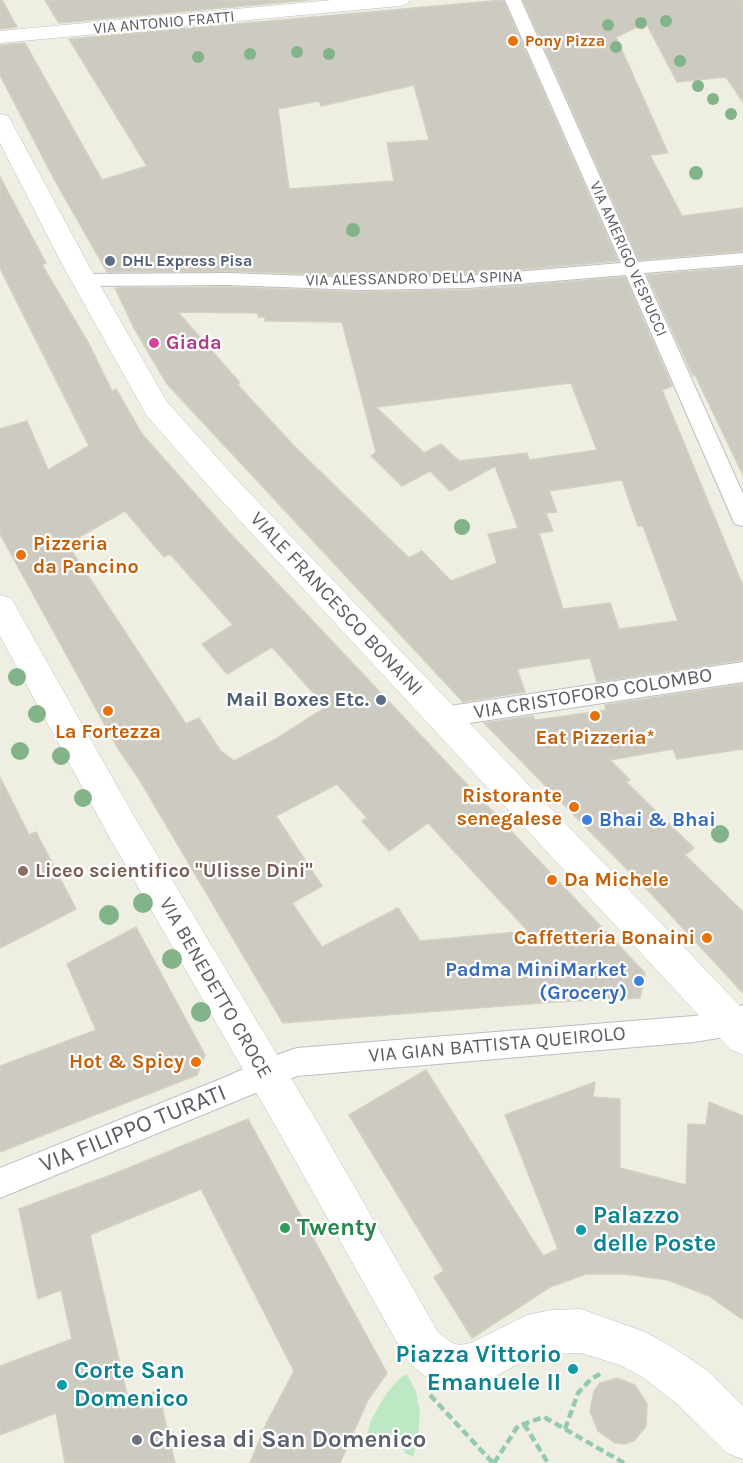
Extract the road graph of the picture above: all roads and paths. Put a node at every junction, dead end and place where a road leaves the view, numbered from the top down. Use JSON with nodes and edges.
{"nodes":[{"id":1,"x":400,"y":0,"type":"edge"},
{"id":2,"x":513,"y":0,"type":"edge"},
{"id":3,"x":0,"y":37,"type":"edge"},
{"id":4,"x":0,"y":120,"type":"edge"},
{"id":5,"x":743,"y":259,"type":"edge"},
{"id":6,"x":633,"y":269,"type":"junction"},
{"id":7,"x":84,"y":280,"type":"junction"},
{"id":8,"x":743,"y":518,"type":"edge"},
{"id":9,"x":0,"y":607,"type":"edge"},
{"id":10,"x":743,"y":672,"type":"edge"},
{"id":11,"x":443,"y":717,"type":"junction"},
{"id":12,"x":739,"y":1026,"type":"edge"},
{"id":13,"x":265,"y":1072,"type":"junction"},
{"id":14,"x":0,"y":1183,"type":"edge"},
{"id":15,"x":608,"y":1371,"type":"dead end"},
{"id":16,"x":433,"y":1376,"type":"junction"},
{"id":17,"x":524,"y":1424,"type":"junction"},
{"id":18,"x":564,"y":1429,"type":"junction"},
{"id":19,"x":743,"y":1437,"type":"edge"},
{"id":20,"x":493,"y":1463,"type":"edge"},
{"id":21,"x":548,"y":1463,"type":"edge"},
{"id":22,"x":624,"y":1463,"type":"edge"}],
"edges":[{"from":1,"to":3,"type":"street","name":"VIA ANTONIO FRATTI"},
{"from":2,"to":6,"type":"street","name":"VIA AMERIGO VESPUCCI"},
{"from":4,"to":7,"type":"street","name":"VIALE FRANCESCO BONAINI"},
{"from":5,"to":6,"type":"street","name":"VIA ALESSANDRO DELLA SPINA"},
{"from":6,"to":7,"type":"street","name":"VIA ALESSANDRO DELLA SPINA"},
{"from":6,"to":8,"type":"street","name":"VIA AMERIGO VESPUCCI"},
{"from":7,"to":11,"type":"street","name":"VIALE FRANCESCO BONAINI"},
{"from":9,"to":13,"type":"street","name":"VIA BENEDETTO CROCE"},
{"from":10,"to":11,"type":"street","name":"VIA CRISTOFORO COLOMBO"},
{"from":11,"to":12,"type":"street","name":"VIALE FRANCESCO BONAINI"},
{"from":12,"to":13,"type":"street","name":"VIA GIAN BATTISTA QUEIROLO"},
{"from":13,"to":14,"type":"street","name":"VIA FILIPPO TURATI"},
{"from":13,"to":16,"type":"street","name":"VIA BENEDETTO CROCE"},
{"from":15,"to":18,"type":"path"},
{"from":16,"to":19,"type":"street"},
{"from":16,"to":20,"type":"path"},
{"from":17,"to":18,"type":"path"},
{"from":17,"to":20,"type":"path"},
{"from":17,"to":21,"type":"path"},
{"from":18,"to":22,"type":"path"}]}
